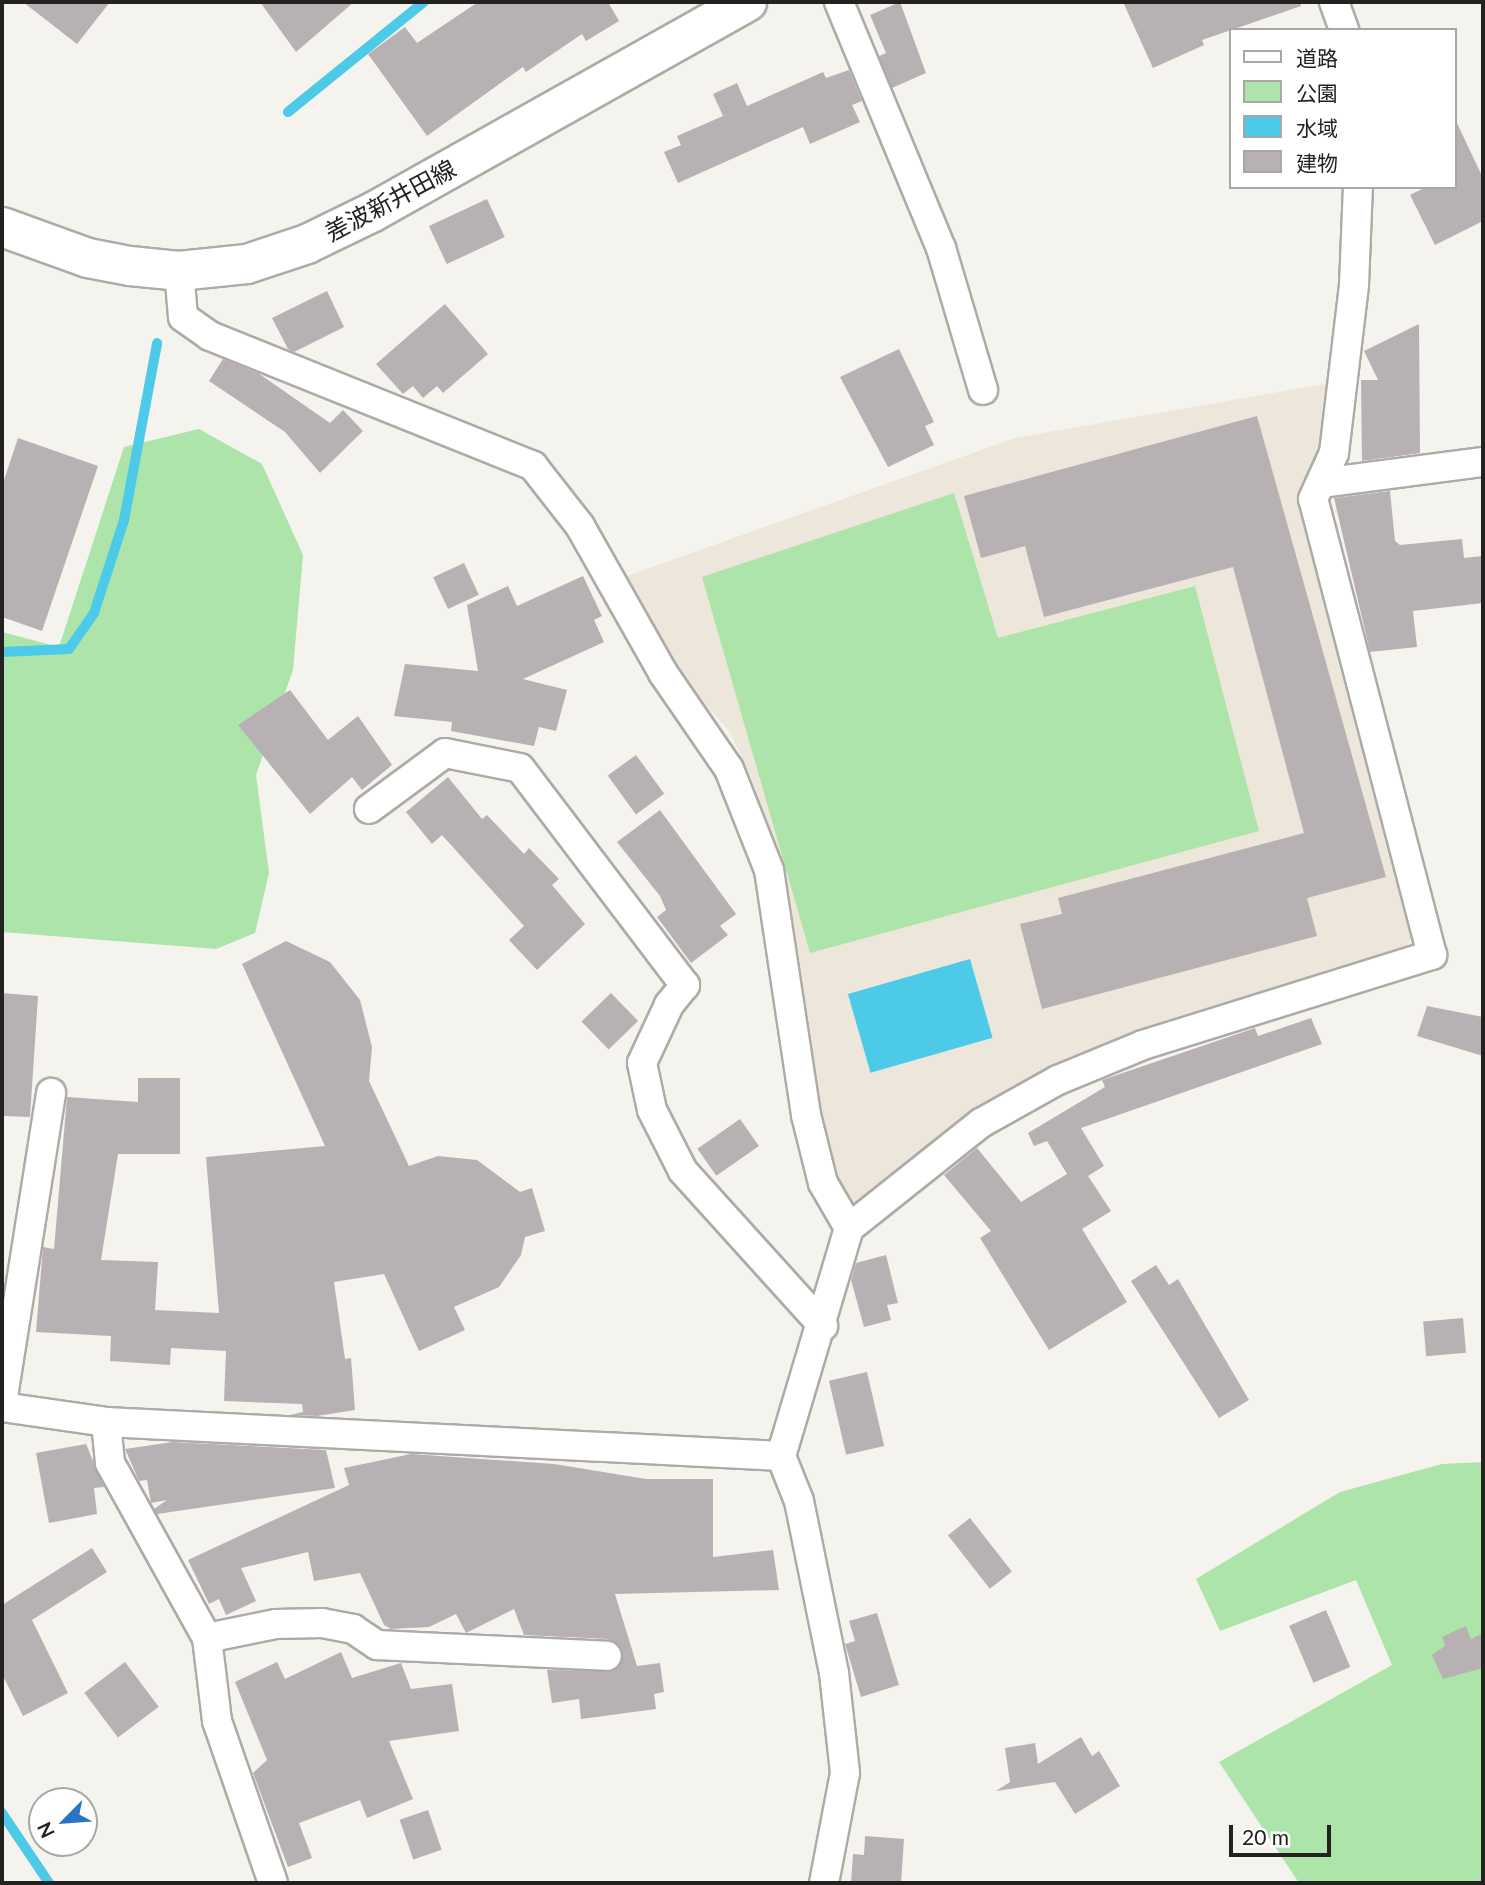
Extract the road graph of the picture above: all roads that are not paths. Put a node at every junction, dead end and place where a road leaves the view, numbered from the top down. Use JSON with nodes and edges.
{"nodes":[{"id":1,"x":747,"y":2,"type":"edge"},
{"id":2,"x":839,"y":2,"type":"edge"},
{"id":3,"x":1334,"y":2,"type":"edge"},
{"id":4,"x":1343,"y":28,"type":"edge"},
{"id":5,"x":1358,"y":189,"type":"edge"},
{"id":6,"x":2,"y":227,"type":"edge"},
{"id":7,"x":178,"y":271,"type":"junction"},
{"id":8,"x":983,"y":390,"type":"dead end"},
{"id":9,"x":1483,"y":462,"type":"edge"},
{"id":10,"x":1321,"y":483,"type":"junction"},
{"id":11,"x":369,"y":809,"type":"dead end"},
{"id":12,"x":51,"y":1093,"type":"dead end"},
{"id":13,"x":849,"y":1228,"type":"junction"},
{"id":14,"x":823,"y":1325,"type":"junction"},
{"id":15,"x":2,"y":1405,"type":"edge"},
{"id":16,"x":106,"y":1422,"type":"junction"},
{"id":17,"x":781,"y":1456,"type":"junction"},
{"id":18,"x":206,"y":1638,"type":"junction"},
{"id":19,"x":607,"y":1656,"type":"dead end"},
{"id":20,"x":273,"y":1883,"type":"edge"},
{"id":21,"x":824,"y":1883,"type":"edge"}],
"edges":[{"from":1,"to":7,"type":"main road","name":"差波新井田線"},
{"from":2,"to":8,"type":"street"},
{"from":3,"to":4,"type":"street"},
{"from":5,"to":10,"type":"street"},
{"from":6,"to":7,"type":"main road","name":"差波新井田線"},
{"from":7,"to":13,"type":"street"},
{"from":9,"to":10,"type":"street"},
{"from":10,"to":13,"type":"street"},
{"from":11,"to":14,"type":"street"},
{"from":12,"to":15,"type":"street"},
{"from":13,"to":14,"type":"street"},
{"from":14,"to":17,"type":"street"},
{"from":15,"to":16,"type":"street"},
{"from":16,"to":17,"type":"street"},
{"from":16,"to":18,"type":"street"},
{"from":17,"to":21,"type":"street"},
{"from":18,"to":19,"type":"street"},
{"from":18,"to":20,"type":"street"}]}
